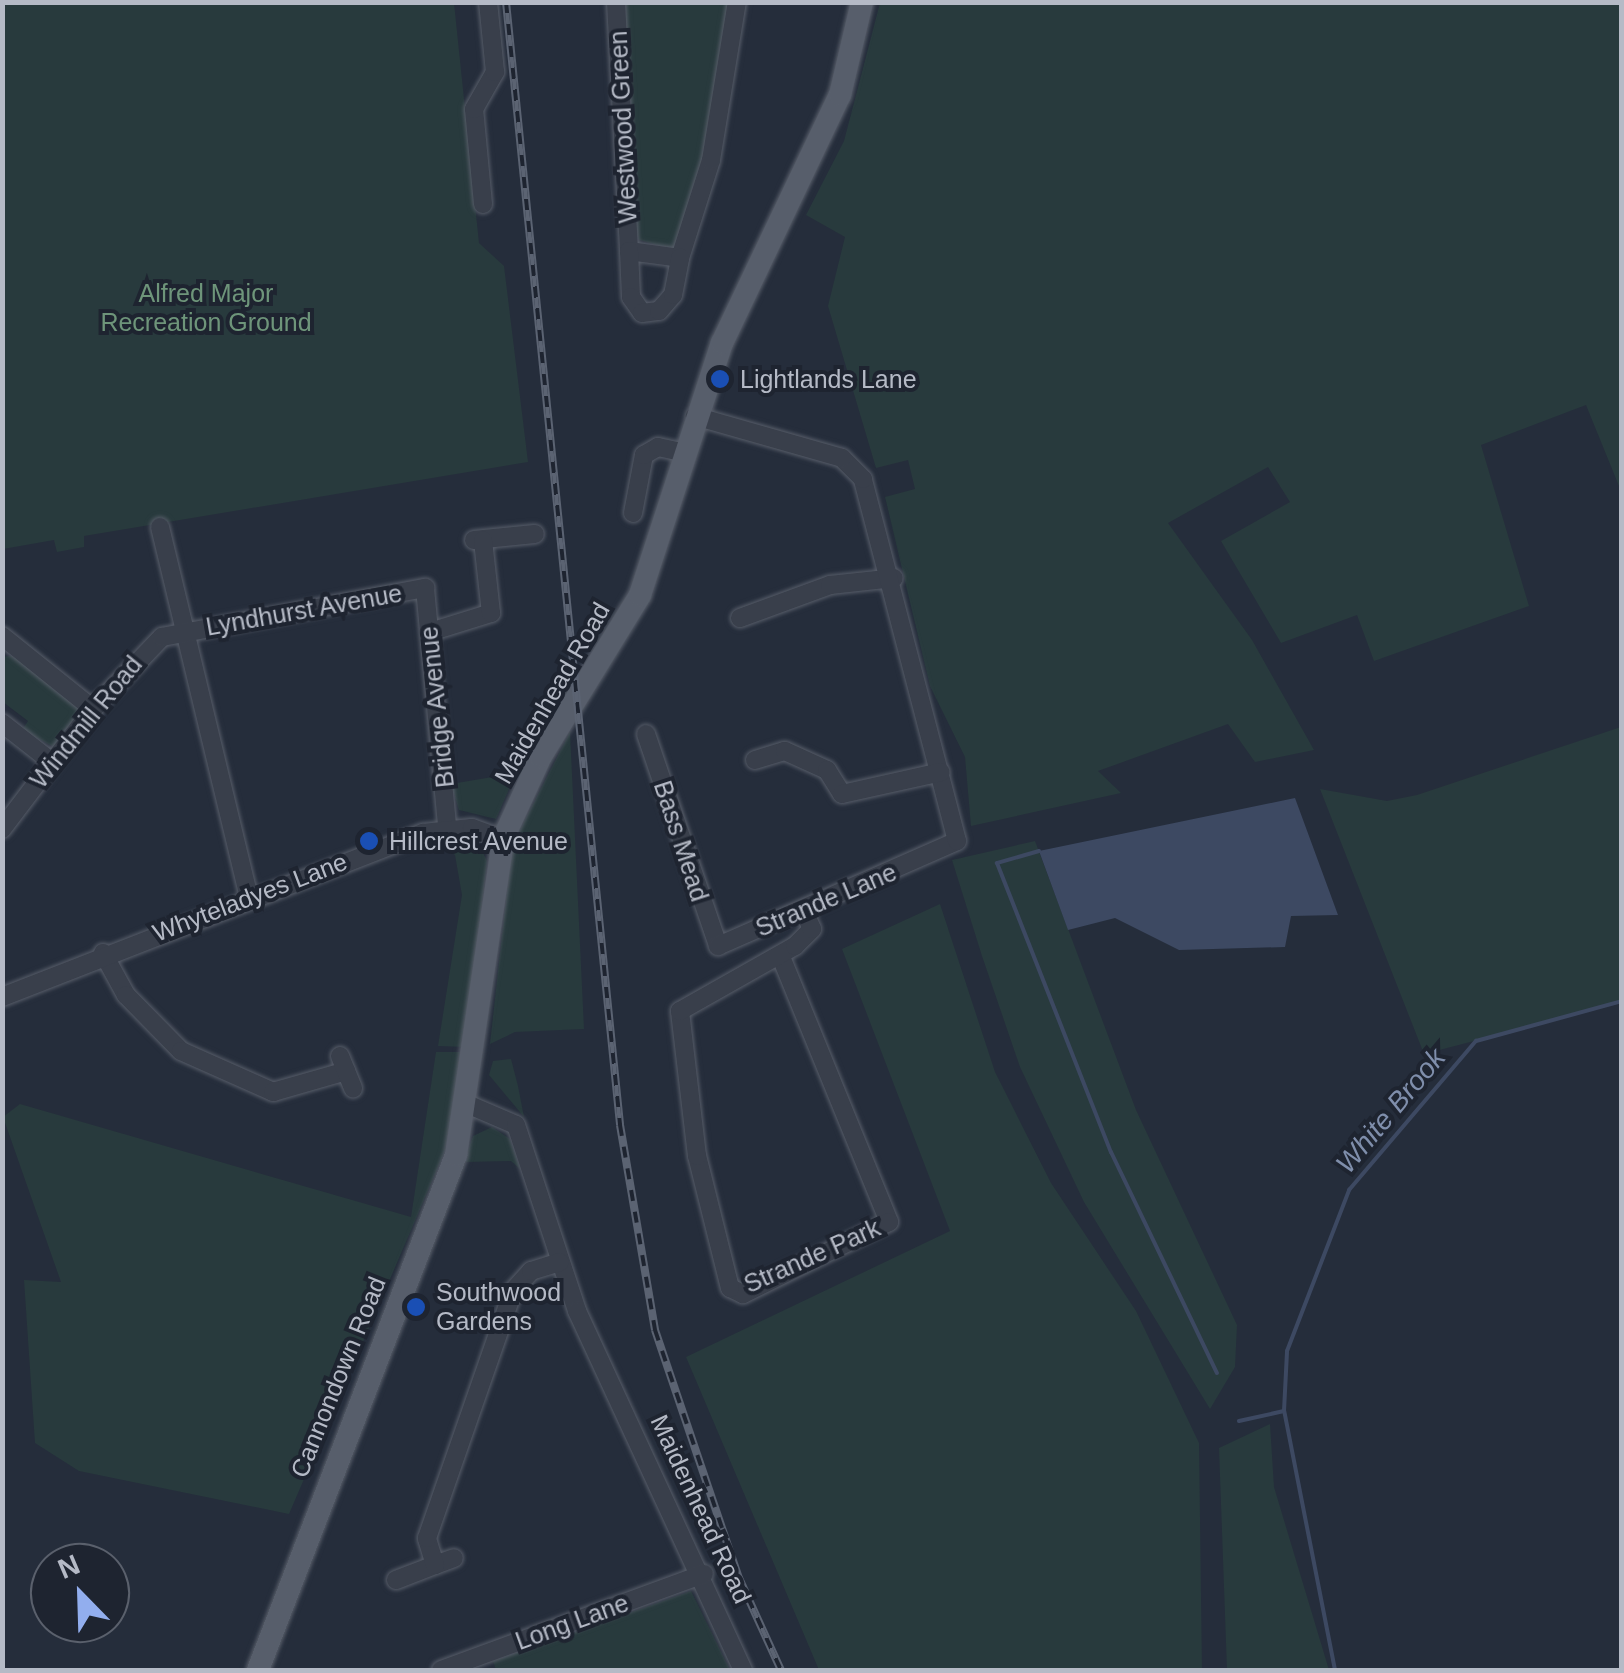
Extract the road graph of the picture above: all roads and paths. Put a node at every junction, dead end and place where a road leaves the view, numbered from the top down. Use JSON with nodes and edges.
{"nodes":[{"id":1,"x":488,"y":2,"type":"edge"},
{"id":2,"x":616,"y":2,"type":"edge"},
{"id":3,"x":737,"y":2,"type":"edge"},
{"id":4,"x":862,"y":2,"type":"edge"},
{"id":5,"x":487,"y":194,"type":"dead end"},
{"id":6,"x":630,"y":251,"type":"junction"},
{"id":7,"x":680,"y":258,"type":"junction"},
{"id":8,"x":695,"y":416,"type":"junction"},
{"id":9,"x":682,"y":452,"type":"junction"},
{"id":10,"x":631,"y":502,"type":"dead end"},
{"id":11,"x":160,"y":528,"type":"dead end"},
{"id":12,"x":535,"y":534,"type":"dead end"},
{"id":13,"x":894,"y":578,"type":"junction"},
{"id":14,"x":425,"y":588,"type":"joint"},
{"id":15,"x":740,"y":618,"type":"dead end"},
{"id":16,"x":183,"y":632,"type":"junction"},
{"id":17,"x":430,"y":632,"type":"junction"},
{"id":18,"x":2,"y":636,"type":"edge"},
{"id":19,"x":92,"y":709,"type":"junction"},
{"id":20,"x":2,"y":722,"type":"edge"},
{"id":21,"x":646,"y":734,"type":"dead end"},
{"id":22,"x":755,"y":760,"type":"dead end"},
{"id":23,"x":52,"y":762,"type":"junction"},
{"id":24,"x":941,"y":772,"type":"junction"},
{"id":25,"x":447,"y":826,"type":"junction"},
{"id":26,"x":2,"y":829,"type":"edge"},
{"id":27,"x":503,"y":839,"type":"junction"},
{"id":28,"x":249,"y":897,"type":"junction"},
{"id":29,"x":804,"y":912,"type":"junction"},
{"id":30,"x":718,"y":946,"type":"joint"},
{"id":31,"x":102,"y":953,"type":"junction"},
{"id":32,"x":781,"y":957,"type":"junction"},
{"id":33,"x":2,"y":997,"type":"edge"},
{"id":34,"x":353,"y":1089,"type":"dead end"},
{"id":35,"x":467,"y":1104,"type":"junction"},
{"id":36,"x":560,"y":1262,"type":"junction"},
{"id":37,"x":454,"y":1558,"type":"dead end"},
{"id":38,"x":435,"y":1565,"type":"junction"},
{"id":39,"x":704,"y":1574,"type":"junction"},
{"id":40,"x":396,"y":1580,"type":"dead end"},
{"id":41,"x":258,"y":1670,"type":"edge"},
{"id":42,"x":441,"y":1670,"type":"edge"},
{"id":43,"x":743,"y":1670,"type":"edge"}],
"edges":[{"from":1,"to":5,"type":"street"},
{"from":2,"to":6,"type":"street","name":"Westwood Green"},
{"from":3,"to":7,"type":"street","name":"Westwood Green"},
{"from":4,"to":8,"type":"main road","name":"Maidenhead Road"},
{"from":6,"to":7,"type":"street","name":"Westwood Green"},
{"from":6,"to":7,"type":"street","name":"Westwood Green"},
{"from":8,"to":9,"type":"main road","name":"Maidenhead Road"},
{"from":8,"to":13,"type":"street"},
{"from":9,"to":10,"type":"street"},
{"from":9,"to":27,"type":"main road","name":"Maidenhead Road"},
{"from":11,"to":16,"type":"street"},
{"from":12,"to":17,"type":"street"},
{"from":13,"to":15,"type":"street"},
{"from":13,"to":24,"type":"street"},
{"from":14,"to":16,"type":"street","name":"Lyndhurst Avenue"},
{"from":14,"to":17,"type":"street","name":"Bridge Avenue"},
{"from":16,"to":19,"type":"street","name":"Windmill Road"},
{"from":16,"to":28,"type":"street"},
{"from":17,"to":25,"type":"street","name":"Bridge Avenue"},
{"from":18,"to":19,"type":"street"},
{"from":19,"to":23,"type":"street","name":"Windmill Road"},
{"from":20,"to":23,"type":"street"},
{"from":21,"to":30,"type":"street","name":"Bass Mead"},
{"from":22,"to":24,"type":"street"},
{"from":23,"to":26,"type":"street","name":"Windmill Road"},
{"from":24,"to":29,"type":"street","name":"Strande Lane"},
{"from":25,"to":27,"type":"street"},
{"from":25,"to":28,"type":"street","name":"Whyteladyes Lane"},
{"from":27,"to":35,"type":"main road","name":"Maidenhead Road"},
{"from":28,"to":31,"type":"street","name":"Whyteladyes Lane"},
{"from":29,"to":30,"type":"street","name":"Strande Lane"},
{"from":29,"to":32,"type":"street","name":"Strande Park"},
{"from":31,"to":33,"type":"street","name":"Whyteladyes Lane"},
{"from":31,"to":34,"type":"street"},
{"from":32,"to":32,"type":"street","name":"Strande Park"},
{"from":35,"to":36,"type":"street","name":"Maidenhead Road"},
{"from":35,"to":41,"type":"main road","name":"Cannondown Road"},
{"from":36,"to":38,"type":"street"},
{"from":36,"to":39,"type":"street","name":"Maidenhead Road"},
{"from":37,"to":38,"type":"street"},
{"from":38,"to":40,"type":"street"},
{"from":39,"to":42,"type":"street","name":"Long Lane"},
{"from":39,"to":43,"type":"street","name":"Maidenhead Road"}]}
